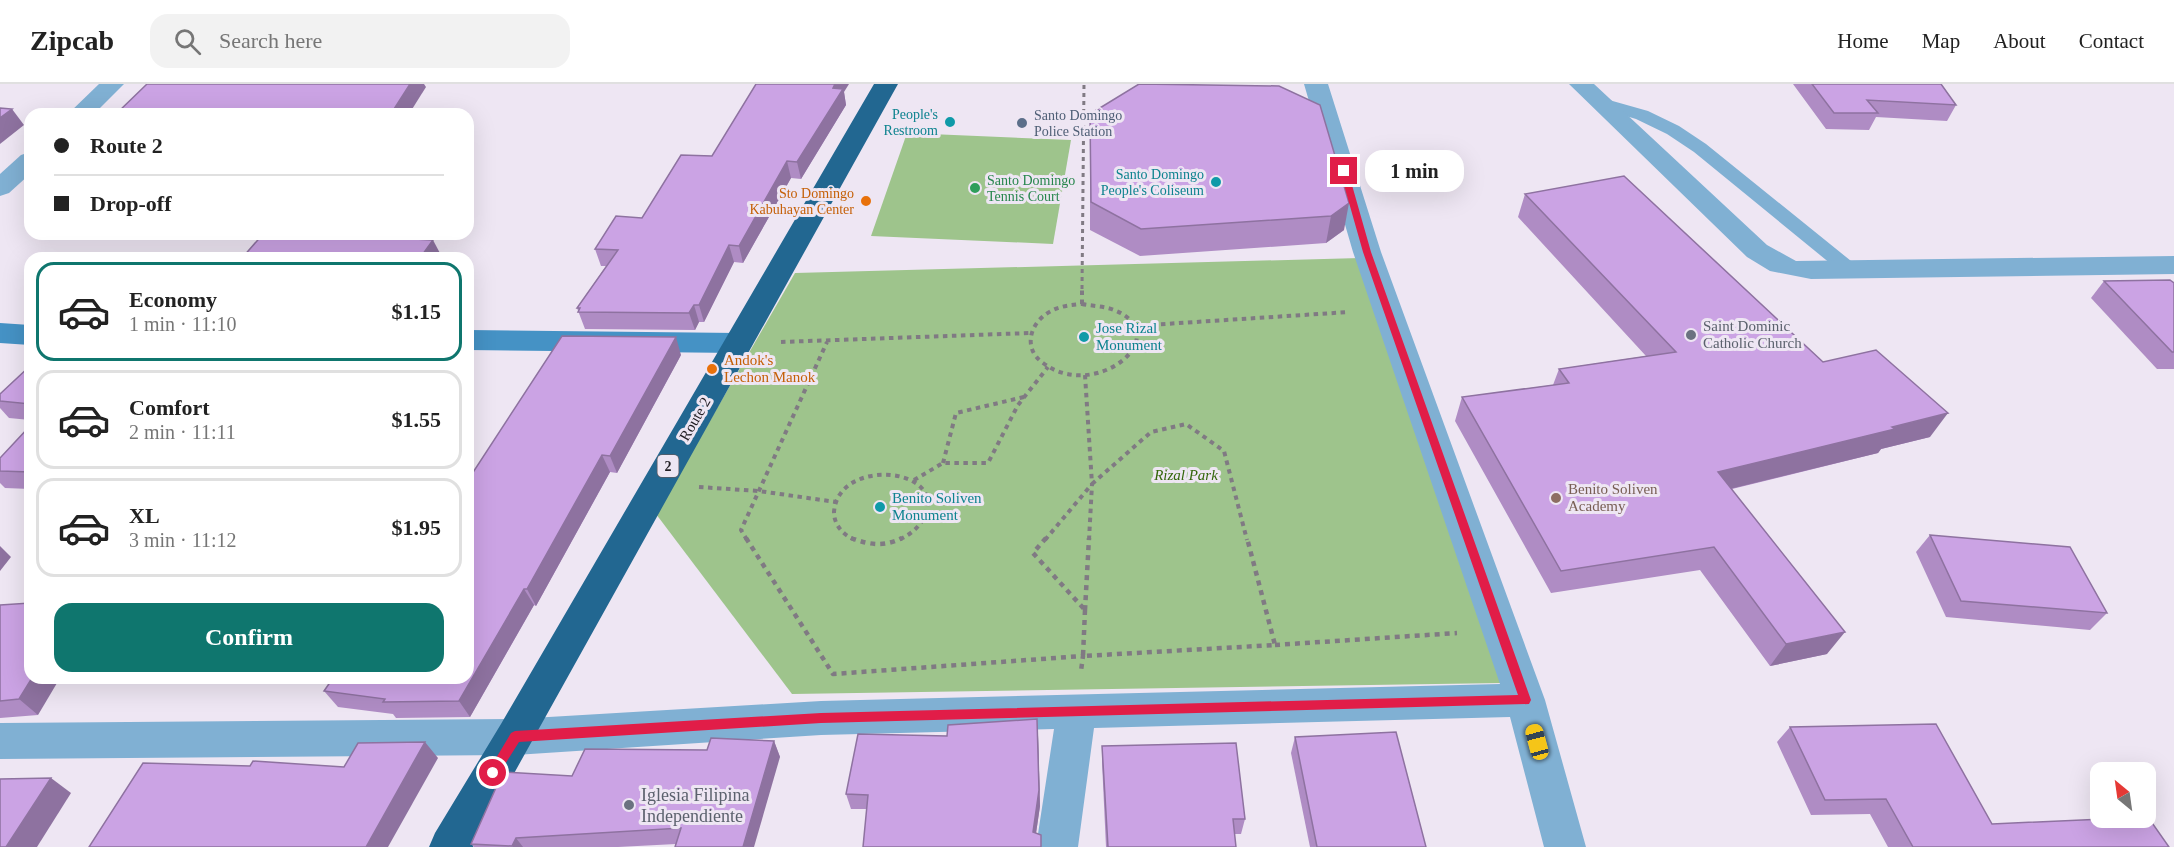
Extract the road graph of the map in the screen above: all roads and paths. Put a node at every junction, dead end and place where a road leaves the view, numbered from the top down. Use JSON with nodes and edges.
{"nodes":[{"id":1,"x":112,"y":84,"type":"edge"},
{"id":2,"x":886,"y":84,"type":"edge"},
{"id":3,"x":1084,"y":84,"type":"edge"},
{"id":4,"x":1316,"y":84,"type":"edge"},
{"id":5,"x":1581,"y":84,"type":"edge"},
{"id":6,"x":1602,"y":103,"type":"junction"},
{"id":7,"x":86,"y":108,"type":"edge"},
{"id":8,"x":24,"y":166,"type":"edge"},
{"id":9,"x":0,"y":188,"type":"edge"},
{"id":10,"x":2174,"y":265,"type":"edge"},
{"id":11,"x":1849,"y":269,"type":"junction"},
{"id":12,"x":1082,"y":304,"type":"junction"},
{"id":13,"x":1358,"y":311,"type":"dead end"},
{"id":14,"x":1134,"y":326,"type":"junction"},
{"id":15,"x":0,"y":333,"type":"edge"},
{"id":16,"x":1030,"y":333,"type":"junction"},
{"id":17,"x":24,"y":334,"type":"edge"},
{"id":18,"x":474,"y":340,"type":"edge"},
{"id":19,"x":827,"y":342,"type":"junction"},
{"id":20,"x":738,"y":343,"type":"junction"},
{"id":21,"x":1048,"y":367,"type":"junction"},
{"id":22,"x":1085,"y":375,"type":"junction"},
{"id":23,"x":1024,"y":397,"type":"junction"},
{"id":24,"x":943,"y":463,"type":"junction"},
{"id":25,"x":914,"y":480,"type":"junction"},
{"id":26,"x":1092,"y":484,"type":"junction"},
{"id":27,"x":657,"y":485,"type":"junction"},
{"id":28,"x":759,"y":491,"type":"junction"},
{"id":29,"x":836,"y":502,"type":"junction"},
{"id":30,"x":1086,"y":611,"type":"junction"},
{"id":31,"x":1467,"y":633,"type":"dead end"},
{"id":32,"x":1275,"y":645,"type":"junction"},
{"id":33,"x":1083,"y":656,"type":"junction"},
{"id":34,"x":1525,"y":700,"type":"junction"},
{"id":35,"x":1076,"y":711,"type":"junction"},
{"id":36,"x":515,"y":736,"type":"junction"},
{"id":37,"x":0,"y":741,"type":"edge"},
{"id":38,"x":450,"y":847,"type":"edge"},
{"id":39,"x":1057,"y":847,"type":"edge"},
{"id":40,"x":1565,"y":847,"type":"edge"}],
"edges":[{"from":1,"to":7,"type":"street"},
{"from":2,"to":20,"type":"highway","name":"Route 2","number":"2"},
{"from":3,"to":12,"type":"path"},
{"from":4,"to":34,"type":"street"},
{"from":5,"to":6,"type":"street"},
{"from":6,"to":11,"type":"lane"},
{"from":6,"to":11,"type":"street"},
{"from":8,"to":9,"type":"street"},
{"from":10,"to":11,"type":"street"},
{"from":12,"to":14,"type":"path"},
{"from":12,"to":16,"type":"path"},
{"from":13,"to":14,"type":"path"},
{"from":14,"to":22,"type":"path"},
{"from":15,"to":17,"type":"street"},
{"from":16,"to":19,"type":"path"},
{"from":16,"to":21,"type":"path"},
{"from":18,"to":20,"type":"street"},
{"from":19,"to":20,"type":"path"},
{"from":19,"to":28,"type":"path"},
{"from":20,"to":27,"type":"highway","name":"Route 2","number":"2"},
{"from":21,"to":22,"type":"path"},
{"from":21,"to":23,"type":"path"},
{"from":22,"to":26,"type":"path"},
{"from":23,"to":24,"type":"path"},
{"from":23,"to":24,"type":"path"},
{"from":24,"to":25,"type":"path"},
{"from":25,"to":29,"type":"path"},
{"from":25,"to":29,"type":"path"},
{"from":26,"to":30,"type":"path"},
{"from":26,"to":30,"type":"path"},
{"from":26,"to":32,"type":"path"},
{"from":27,"to":28,"type":"path"},
{"from":27,"to":36,"type":"highway","name":"Route 2","number":"2"},
{"from":28,"to":29,"type":"path"},
{"from":28,"to":33,"type":"path"},
{"from":30,"to":33,"type":"path"},
{"from":31,"to":32,"type":"path"},
{"from":32,"to":33,"type":"path"},
{"from":33,"to":35,"type":"path"},
{"from":34,"to":35,"type":"street"},
{"from":34,"to":40,"type":"street"},
{"from":35,"to":36,"type":"street"},
{"from":35,"to":39,"type":"street"},
{"from":36,"to":37,"type":"street"},
{"from":36,"to":38,"type":"highway","name":"Route 2","number":"2"}]}
